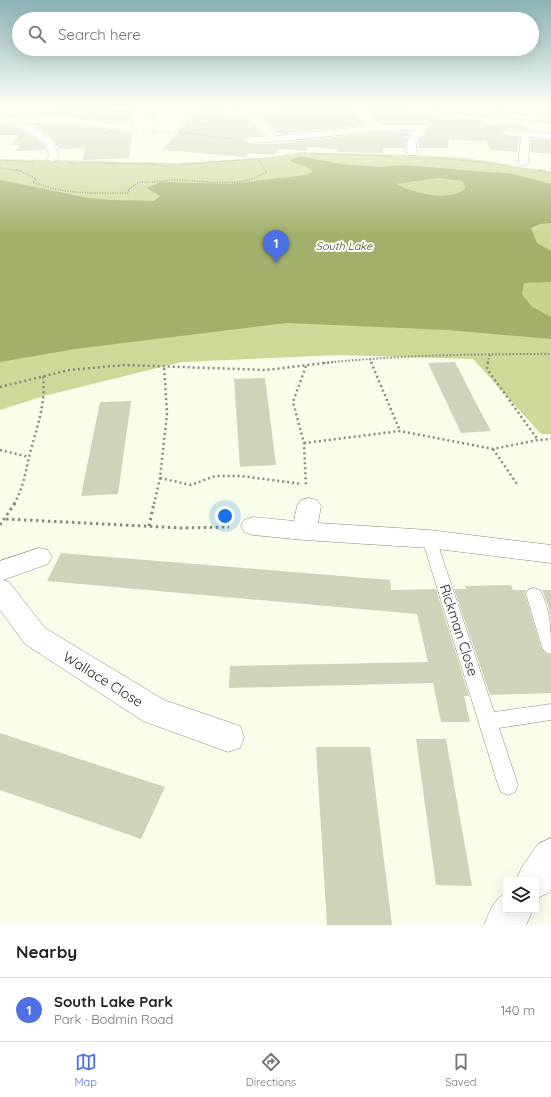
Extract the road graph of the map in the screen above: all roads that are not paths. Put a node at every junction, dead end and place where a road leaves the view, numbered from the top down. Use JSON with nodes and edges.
{"nodes":[{"id":1,"x":50,"y":149,"type":"edge"},
{"id":2,"x":407,"y":149,"type":"edge"},
{"id":3,"x":525,"y":149,"type":"edge"},
{"id":4,"x":406,"y":152,"type":"road end"},
{"id":5,"x":66,"y":159,"type":"road end"},
{"id":6,"x":536,"y":165,"type":"road end"},
{"id":7,"x":308,"y":495,"type":"road end"},
{"id":8,"x":253,"y":526,"type":"road end"},
{"id":9,"x":304,"y":531,"type":"junction"},
{"id":10,"x":430,"y":538,"type":"junction"},
{"id":11,"x":551,"y":554,"type":"edge"},
{"id":12,"x":39,"y":557,"type":"dead end"},
{"id":13,"x":0,"y":571,"type":"edge"},
{"id":14,"x":0,"y":589,"type":"edge"},
{"id":15,"x":534,"y":594,"type":"dead end"},
{"id":16,"x":551,"y":647,"type":"edge"},
{"id":17,"x":551,"y":712,"type":"edge"},
{"id":18,"x":488,"y":721,"type":"junction"},
{"id":19,"x":228,"y":737,"type":"dead end"},
{"id":20,"x":508,"y":784,"type":"dead end"},
{"id":21,"x":551,"y":858,"type":"edge"},
{"id":22,"x":537,"y":877,"type":"edge"},
{"id":23,"x":511,"y":913,"type":"edge"},
{"id":24,"x":504,"y":925,"type":"edge"}],
"edges":[{"from":1,"to":5,"type":"street"},
{"from":2,"to":4,"type":"street"},
{"from":3,"to":6,"type":"street"},
{"from":7,"to":9,"type":"street"},
{"from":8,"to":9,"type":"street"},
{"from":9,"to":10,"type":"street"},
{"from":10,"to":11,"type":"street"},
{"from":10,"to":18,"type":"lane","name":"Rickman Close"},
{"from":12,"to":13,"type":"street"},
{"from":14,"to":19,"type":"street","name":"Wallace Close"},
{"from":15,"to":16,"type":"lane"},
{"from":17,"to":18,"type":"lane"},
{"from":18,"to":20,"type":"lane","name":"Rickman Close"},
{"from":21,"to":22,"type":"street"},
{"from":23,"to":24,"type":"street"}]}
